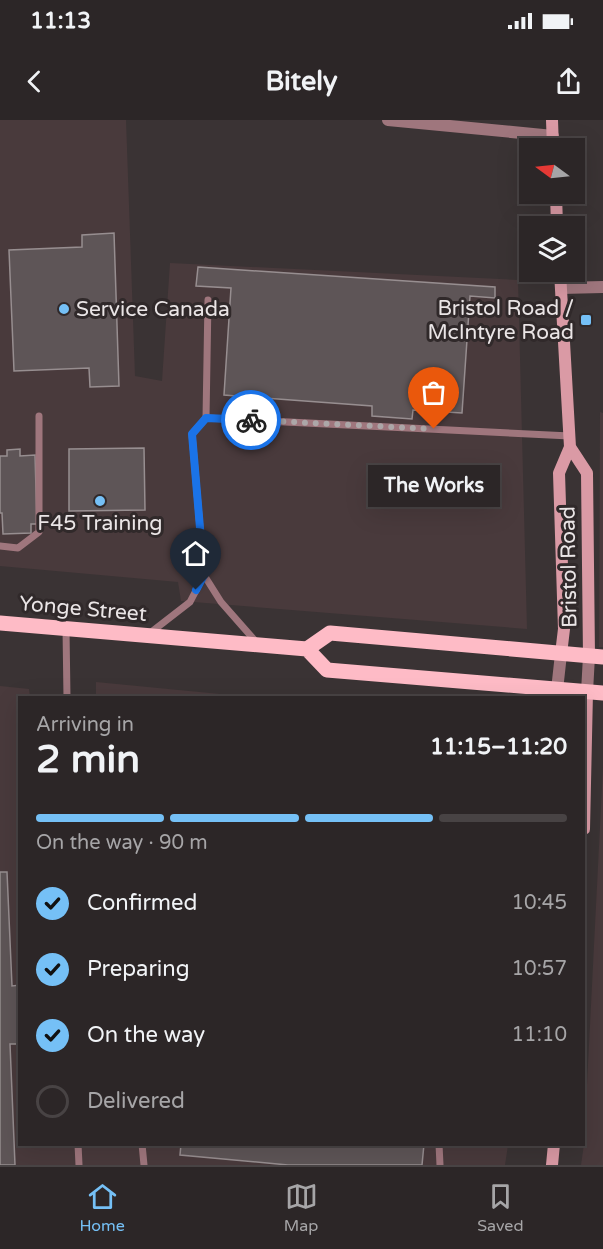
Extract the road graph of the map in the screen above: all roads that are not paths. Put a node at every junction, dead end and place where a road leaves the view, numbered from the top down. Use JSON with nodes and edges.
{"nodes":[{"id":1,"x":388,"y":120,"type":"edge"},
{"id":2,"x":552,"y":120,"type":"edge"},
{"id":3,"x":523,"y":138,"type":"edge"},
{"id":4,"x":553,"y":138,"type":"edge"},
{"id":5,"x":561,"y":282,"type":"edge"},
{"id":6,"x":603,"y":287,"type":"edge"},
{"id":7,"x":561,"y":288,"type":"junction"},
{"id":8,"x":208,"y":300,"type":"dead end"},
{"id":9,"x":39,"y":416,"type":"dead end"},
{"id":10,"x":206,"y":418,"type":"junction"},
{"id":11,"x":570,"y":441,"type":"junction"},
{"id":12,"x":0,"y":546,"type":"edge"},
{"id":13,"x":204,"y":575,"type":"junction"},
{"id":14,"x":0,"y":623,"type":"edge"},
{"id":15,"x":66,"y":628,"type":"junction"},
{"id":16,"x":147,"y":635,"type":"junction"},
{"id":17,"x":258,"y":644,"type":"junction"},
{"id":18,"x":306,"y":649,"type":"junction"},
{"id":19,"x":561,"y":654,"type":"junction"},
{"id":20,"x":596,"y":657,"type":"edge"},
{"id":21,"x":587,"y":692,"type":"junction"},
{"id":22,"x":603,"y":693,"type":"edge"},
{"id":23,"x":557,"y":694,"type":"edge"},
{"id":24,"x":67,"y":696,"type":"edge"},
{"id":25,"x":585,"y":783,"type":"edge"},
{"id":26,"x":78,"y":1146,"type":"edge"},
{"id":27,"x":142,"y":1146,"type":"edge"},
{"id":28,"x":439,"y":1146,"type":"edge"},
{"id":29,"x":554,"y":1146,"type":"edge"},
{"id":30,"x":79,"y":1165,"type":"edge"},
{"id":31,"x":144,"y":1165,"type":"edge"},
{"id":32,"x":440,"y":1165,"type":"edge"},
{"id":33,"x":552,"y":1165,"type":"edge"}],
"edges":[{"from":1,"to":3,"type":"street"},
{"from":2,"to":4,"type":"street"},
{"from":5,"to":7,"type":"street","name":"Bristol Road"},
{"from":6,"to":7,"type":"street"},
{"from":7,"to":11,"type":"street","name":"Bristol Road"},
{"from":8,"to":10,"type":"lane"},
{"from":9,"to":12,"type":"lane"},
{"from":10,"to":11,"type":"lane"},
{"from":10,"to":13,"type":"lane"},
{"from":11,"to":19,"type":"street","name":"Bristol Road"},
{"from":11,"to":20,"type":"street","name":"Bristol Road"},
{"from":13,"to":16,"type":"lane"},
{"from":13,"to":17,"type":"lane"},
{"from":14,"to":15,"type":"main road","name":"Yonge Street"},
{"from":15,"to":16,"type":"main road","name":"Yonge Street"},
{"from":15,"to":24,"type":"lane"},
{"from":16,"to":17,"type":"main road","name":"Yonge Street"},
{"from":17,"to":18,"type":"main road","name":"Yonge Street"},
{"from":18,"to":19,"type":"main road"},
{"from":18,"to":23,"type":"main road"},
{"from":19,"to":20,"type":"main road"},
{"from":19,"to":23,"type":"street","name":"Bristol Road"},
{"from":20,"to":21,"type":"street","name":"Bristol Road"},
{"from":21,"to":22,"type":"main road"},
{"from":21,"to":23,"type":"main road"},
{"from":21,"to":25,"type":"street"},
{"from":26,"to":30,"type":"lane"},
{"from":27,"to":31,"type":"lane"},
{"from":28,"to":32,"type":"lane"},
{"from":29,"to":33,"type":"street"}]}
